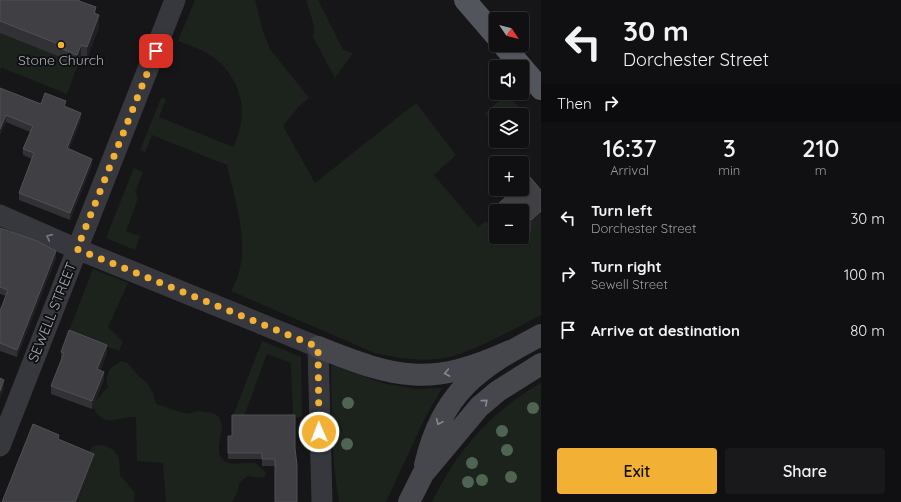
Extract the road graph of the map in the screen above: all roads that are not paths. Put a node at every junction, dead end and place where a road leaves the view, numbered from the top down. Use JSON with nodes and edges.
{"nodes":[{"id":1,"x":175,"y":0,"type":"edge"},
{"id":2,"x":465,"y":0,"type":"edge"},
{"id":3,"x":489,"y":28,"type":"edge"},
{"id":4,"x":509,"y":52,"type":"edge"},
{"id":5,"x":541,"y":89,"type":"edge"},
{"id":6,"x":0,"y":215,"type":"edge"},
{"id":7,"x":77,"y":249,"type":"junction"},
{"id":8,"x":541,"y":335,"type":"edge"},
{"id":9,"x":318,"y":347,"type":"junction"},
{"id":10,"x":510,"y":351,"type":"junction"},
{"id":11,"x":541,"y":364,"type":"edge"},
{"id":12,"x":0,"y":446,"type":"edge"},
{"id":13,"x":423,"y":474,"type":"junction"},
{"id":14,"x":322,"y":502,"type":"edge"},
{"id":15,"x":409,"y":502,"type":"edge"}],
"edges":[{"from":1,"to":7,"type":"street","name":"SEWELL STREET"},
{"from":2,"to":3,"type":"main road"},
{"from":4,"to":5,"type":"main road"},
{"from":7,"to":6,"type":"street","one_way":true},
{"from":7,"to":9,"type":"street"},
{"from":7,"to":12,"type":"street","name":"SEWELL STREET"},
{"from":8,"to":10,"type":"main road"},
{"from":10,"to":9,"type":"main road","one_way":true},
{"from":9,"to":14,"type":"street"},
{"from":10,"to":13,"type":"main road","one_way":true},
{"from":13,"to":11,"type":"main road","one_way":true},
{"from":13,"to":15,"type":"main road"}]}
